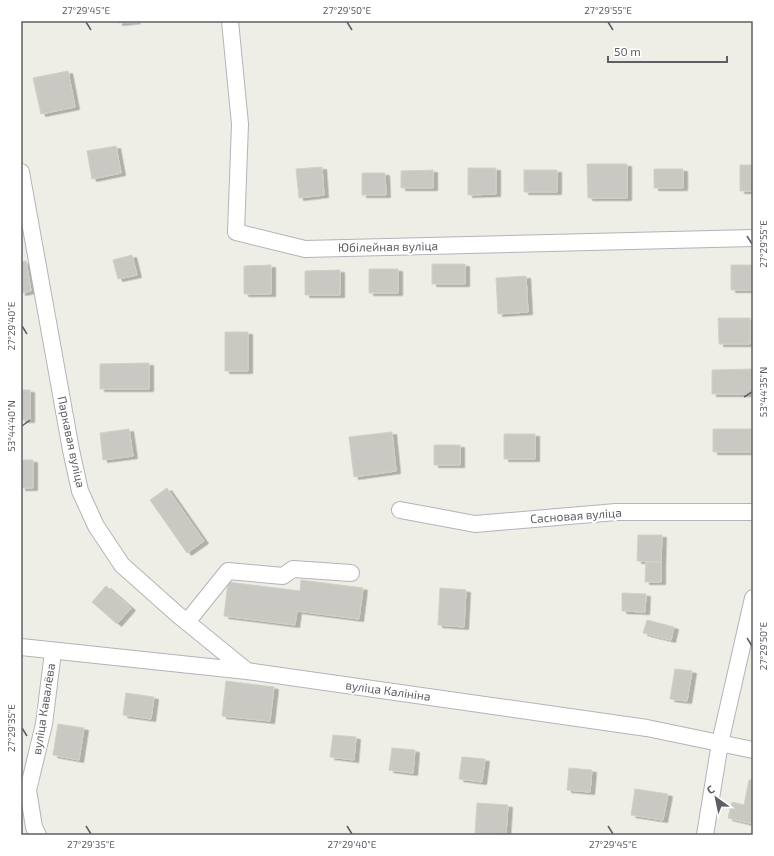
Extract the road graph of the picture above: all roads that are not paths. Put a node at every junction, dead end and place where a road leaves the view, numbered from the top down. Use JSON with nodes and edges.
{"nodes":[{"id":1,"x":230,"y":21,"type":"edge"},
{"id":2,"x":21,"y":172,"type":"edge"},
{"id":3,"x":753,"y":238,"type":"edge"},
{"id":4,"x":400,"y":510,"type":"dead end"},
{"id":5,"x":753,"y":512,"type":"edge"},
{"id":6,"x":352,"y":573,"type":"dead end"},
{"id":7,"x":753,"y":598,"type":"edge"},
{"id":8,"x":187,"y":622,"type":"junction"},
{"id":9,"x":21,"y":647,"type":"edge"},
{"id":10,"x":53,"y":652,"type":"junction"},
{"id":11,"x":247,"y":671,"type":"junction"},
{"id":12,"x":720,"y":742,"type":"junction"},
{"id":13,"x":753,"y":750,"type":"edge"},
{"id":14,"x":38,"y":835,"type":"edge"},
{"id":15,"x":705,"y":835,"type":"edge"}],
"edges":[{"from":1,"to":3,"type":"street","name":"Юбілейная вуліца"},
{"from":2,"to":8,"type":"street","name":"Паркавая вуліца"},
{"from":4,"to":5,"type":"street","name":"Сасновая вуліца"},
{"from":6,"to":8,"type":"street"},
{"from":7,"to":12,"type":"street"},
{"from":8,"to":11,"type":"street","name":"Паркавая вуліца"},
{"from":9,"to":10,"type":"street","name":"вуліца Калініна"},
{"from":10,"to":11,"type":"street","name":"вуліца Калініна"},
{"from":10,"to":14,"type":"street","name":"вуліца Кавалёва"},
{"from":11,"to":12,"type":"street","name":"вуліца Калініна"},
{"from":12,"to":13,"type":"street","name":"вуліца Калініна"},
{"from":12,"to":15,"type":"street"}]}
